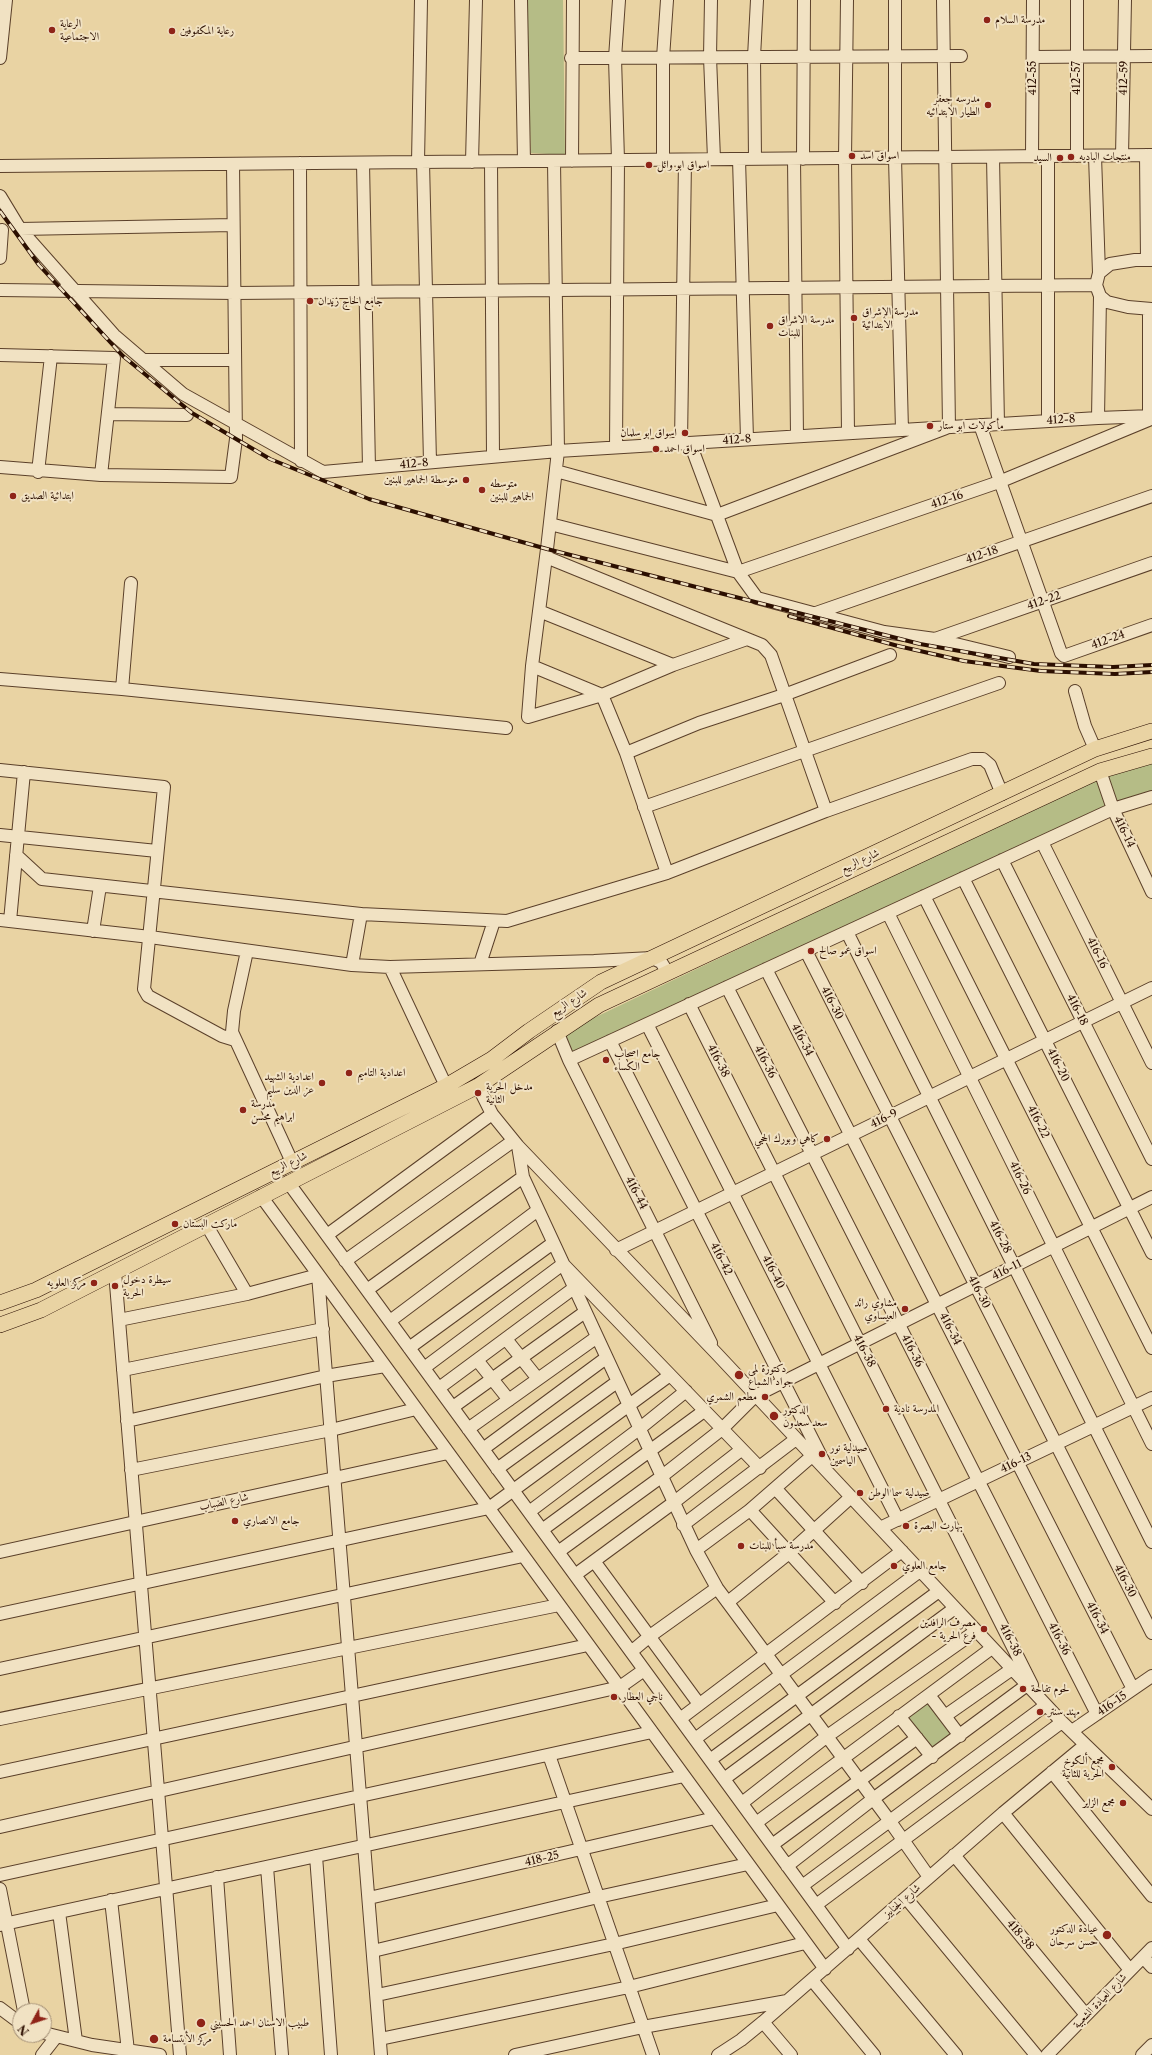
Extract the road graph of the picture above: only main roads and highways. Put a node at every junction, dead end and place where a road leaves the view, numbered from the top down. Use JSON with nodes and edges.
{"nodes":[{"id":1,"x":1152,"y":731,"type":"edge"},
{"id":2,"x":1152,"y":756,"type":"edge"},
{"id":3,"x":200,"y":1227,"type":"junction"},
{"id":4,"x":0,"y":1303,"type":"edge"},
{"id":5,"x":0,"y":1315,"type":"edge"},
{"id":6,"x":0,"y":1325,"type":"edge"}],
"edges":[{"from":1,"to":4,"type":"main road","name":"شارع الربيع"},
{"from":2,"to":3,"type":"main road","name":"شارع الربيع"},
{"from":3,"to":5,"type":"main road"},
{"from":3,"to":6,"type":"main road","name":"شارع الربيع"}]}
